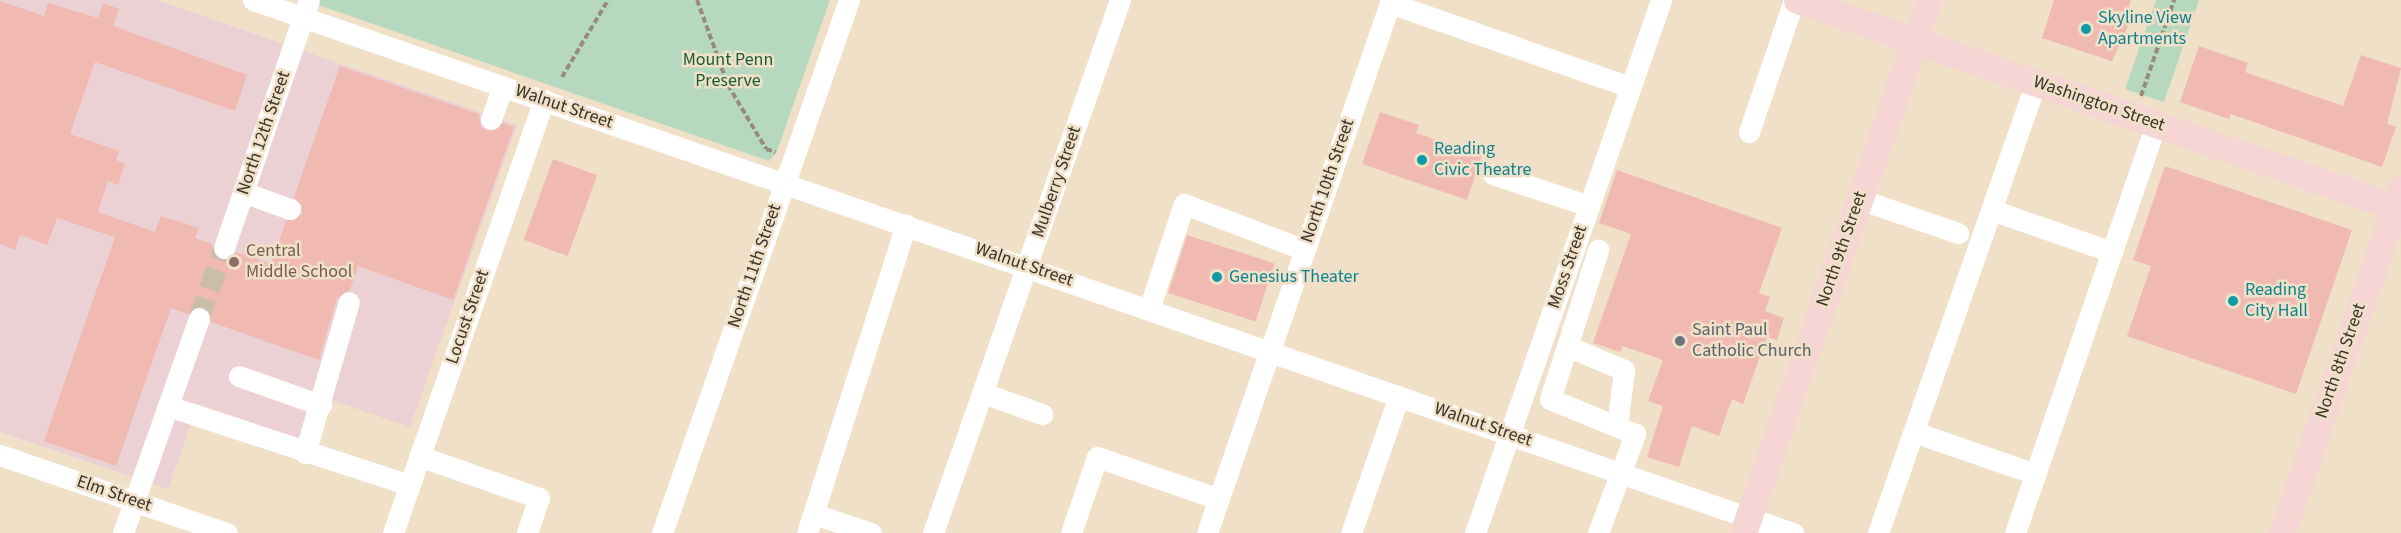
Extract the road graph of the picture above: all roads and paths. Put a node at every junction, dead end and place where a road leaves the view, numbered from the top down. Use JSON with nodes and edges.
{"nodes":[{"id":1,"x":253,"y":0,"type":"edge"},
{"id":2,"x":608,"y":0,"type":"edge"},
{"id":3,"x":697,"y":0,"type":"edge"},
{"id":4,"x":849,"y":0,"type":"edge"},
{"id":5,"x":1120,"y":0,"type":"edge"},
{"id":6,"x":1660,"y":0,"type":"edge"},
{"id":7,"x":1796,"y":0,"type":"edge"},
{"id":8,"x":1929,"y":0,"type":"edge"},
{"id":9,"x":2174,"y":0,"type":"edge"},
{"id":10,"x":1390,"y":2,"type":"edge"},
{"id":11,"x":307,"y":9,"type":"edge"},
{"id":12,"x":1915,"y":41,"type":"junction"},
{"id":13,"x":562,"y":77,"type":"dead end"},
{"id":14,"x":2036,"y":82,"type":"junction"},
{"id":15,"x":503,"y":86,"type":"junction"},
{"id":16,"x":1630,"y":87,"type":"junction"},
{"id":17,"x":544,"y":100,"type":"junction"},
{"id":18,"x":491,"y":119,"type":"dead end"},
{"id":19,"x":2145,"y":120,"type":"junction"},
{"id":20,"x":1749,"y":132,"type":"dead end"},
{"id":21,"x":766,"y":149,"type":"dead end"},
{"id":22,"x":1493,"y":174,"type":"dead end"},
{"id":23,"x":784,"y":183,"type":"junction"},
{"id":24,"x":243,"y":192,"type":"junction"},
{"id":25,"x":1859,"y":199,"type":"junction"},
{"id":26,"x":2399,"y":202,"type":"edge"},
{"id":27,"x":1589,"y":206,"type":"junction"},
{"id":28,"x":290,"y":208,"type":"dead end"},
{"id":29,"x":1992,"y":210,"type":"junction"},
{"id":30,"x":906,"y":225,"type":"junction"},
{"id":31,"x":1958,"y":233,"type":"dead end"},
{"id":32,"x":224,"y":248,"type":"tunnel mouth"},
{"id":33,"x":1305,"y":250,"type":"junction"},
{"id":34,"x":2112,"y":252,"type":"junction"},
{"id":35,"x":1571,"y":258,"type":"junction"},
{"id":36,"x":1028,"y":266,"type":"junction"},
{"id":37,"x":349,"y":302,"type":"dead end"},
{"id":38,"x":1149,"y":309,"type":"junction"},
{"id":39,"x":199,"y":318,"type":"tunnel mouth"},
{"id":40,"x":1567,"y":346,"type":"junction"},
{"id":41,"x":1270,"y":351,"type":"junction"},
{"id":42,"x":239,"y":376,"type":"dead end"},
{"id":43,"x":983,"y":393,"type":"junction"},
{"id":44,"x":1399,"y":396,"type":"junction"},
{"id":45,"x":321,"y":405,"type":"junction"},
{"id":46,"x":168,"y":406,"type":"junction"},
{"id":47,"x":1042,"y":414,"type":"dead end"},
{"id":48,"x":1617,"y":426,"type":"junction"},
{"id":49,"x":1914,"y":432,"type":"junction"},
{"id":50,"x":1510,"y":435,"type":"junction"},
{"id":51,"x":305,"y":453,"type":"junction"},
{"id":52,"x":0,"y":455,"type":"edge"},
{"id":53,"x":419,"y":456,"type":"junction"},
{"id":54,"x":1619,"y":472,"type":"junction"},
{"id":55,"x":2035,"y":474,"type":"junction"},
{"id":56,"x":409,"y":485,"type":"junction"},
{"id":57,"x":1219,"y":499,"type":"junction"},
{"id":58,"x":135,"y":501,"type":"junction"},
{"id":59,"x":811,"y":523,"type":"edge"},
{"id":60,"x":1746,"y":525,"type":"edge"},
{"id":61,"x":123,"y":533,"type":"edge"},
{"id":62,"x":227,"y":533,"type":"edge"},
{"id":63,"x":393,"y":533,"type":"edge"},
{"id":64,"x":527,"y":533,"type":"edge"},
{"id":65,"x":662,"y":533,"type":"edge"},
{"id":66,"x":871,"y":533,"type":"edge"},
{"id":67,"x":933,"y":533,"type":"edge"},
{"id":68,"x":1071,"y":533,"type":"edge"},
{"id":69,"x":1207,"y":533,"type":"edge"},
{"id":70,"x":1351,"y":533,"type":"edge"},
{"id":71,"x":1475,"y":533,"type":"edge"},
{"id":72,"x":1598,"y":533,"type":"edge"},
{"id":73,"x":1793,"y":533,"type":"edge"},
{"id":74,"x":1878,"y":533,"type":"edge"},
{"id":75,"x":2015,"y":533,"type":"edge"},
{"id":76,"x":2282,"y":533,"type":"edge"}],
"edges":[{"from":1,"to":11,"type":"street","name":"Walnut Street"},
{"from":2,"to":13,"type":"path"},
{"from":3,"to":21,"type":"path"},
{"from":4,"to":23,"type":"street","name":"North 11th Street"},
{"from":5,"to":36,"type":"street","name":"Mulberry Street"},
{"from":6,"to":16,"type":"street","name":"Moss Street"},
{"from":7,"to":12,"type":"main road","name":"Washington Street"},
{"from":7,"to":20,"type":"street"},
{"from":8,"to":12,"type":"main road","name":"North 9th Street"},
{"from":9,"to":19,"type":"path"},
{"from":10,"to":16,"type":"street"},
{"from":10,"to":33,"type":"street","name":"North 10th Street"},
{"from":11,"to":15,"type":"street","name":"Walnut Street"},
{"from":11,"to":24,"type":"street","name":"North 12th Street"},
{"from":12,"to":14,"type":"main road","name":"Washington Street"},
{"from":12,"to":25,"type":"main road","name":"North 9th Street"},
{"from":14,"to":19,"type":"main road","name":"Washington Street"},
{"from":14,"to":29,"type":"street"},
{"from":15,"to":17,"type":"street","name":"Walnut Street"},
{"from":15,"to":18,"type":"street"},
{"from":16,"to":27,"type":"street","name":"Moss Street"},
{"from":17,"to":23,"type":"street","name":"Walnut Street"},
{"from":17,"to":53,"type":"street","name":"Locust Street"},
{"from":19,"to":26,"type":"main road","name":"Washington Street"},
{"from":19,"to":34,"type":"street"},
{"from":22,"to":27,"type":"street"},
{"from":23,"to":30,"type":"street","name":"Walnut Street"},
{"from":23,"to":65,"type":"street","name":"North 11th Street"},
{"from":24,"to":28,"type":"street"},
{"from":24,"to":32,"type":"street","name":"North 12th Street"},
{"from":25,"to":31,"type":"street"},
{"from":25,"to":60,"type":"main road","name":"North 9th Street"},
{"from":26,"to":76,"type":"main road","name":"North 8th Street"},
{"from":27,"to":35,"type":"street","name":"Moss Street"},
{"from":29,"to":34,"type":"street"},
{"from":29,"to":49,"type":"street"},
{"from":30,"to":36,"type":"street","name":"Walnut Street"},
{"from":30,"to":59,"type":"street"},
{"from":33,"to":38,"type":"street"},
{"from":33,"to":41,"type":"street","name":"North 10th Street"},
{"from":34,"to":55,"type":"street"},
{"from":35,"to":40,"type":"street"},
{"from":35,"to":50,"type":"street","name":"Moss Street"},
{"from":36,"to":38,"type":"street","name":"Walnut Street"},
{"from":36,"to":43,"type":"street","name":"Mulberry Street"},
{"from":37,"to":45,"type":"street"},
{"from":38,"to":41,"type":"street","name":"Walnut Street"},
{"from":39,"to":46,"type":"street"},
{"from":40,"to":48,"type":"street"},
{"from":40,"to":48,"type":"street"},
{"from":41,"to":44,"type":"street","name":"Walnut Street"},
{"from":41,"to":57,"type":"street","name":"North 10th Street"},
{"from":42,"to":45,"type":"street"},
{"from":43,"to":47,"type":"street"},
{"from":43,"to":67,"type":"street","name":"Mulberry Street"},
{"from":44,"to":50,"type":"street","name":"Walnut Street"},
{"from":44,"to":70,"type":"street"},
{"from":45,"to":51,"type":"street"},
{"from":46,"to":51,"type":"street"},
{"from":46,"to":58,"type":"street"},
{"from":48,"to":54,"type":"street"},
{"from":49,"to":55,"type":"street"},
{"from":49,"to":74,"type":"street"},
{"from":50,"to":54,"type":"street","name":"Walnut Street"},
{"from":50,"to":71,"type":"street","name":"Moss Street"},
{"from":51,"to":56,"type":"street"},
{"from":52,"to":58,"type":"street","name":"Elm Street"},
{"from":53,"to":56,"type":"street","name":"Locust Street"},
{"from":53,"to":64,"type":"street"},
{"from":54,"to":60,"type":"street","name":"Walnut Street"},
{"from":54,"to":72,"type":"street"},
{"from":55,"to":75,"type":"street"},
{"from":56,"to":63,"type":"street","name":"Locust Street"},
{"from":57,"to":68,"type":"street"},
{"from":57,"to":69,"type":"street","name":"North 10th Street"},
{"from":58,"to":61,"type":"street"},
{"from":58,"to":62,"type":"street","name":"Elm Street"},
{"from":59,"to":66,"type":"street"},
{"from":60,"to":73,"type":"street","name":"Walnut Street"}]}
